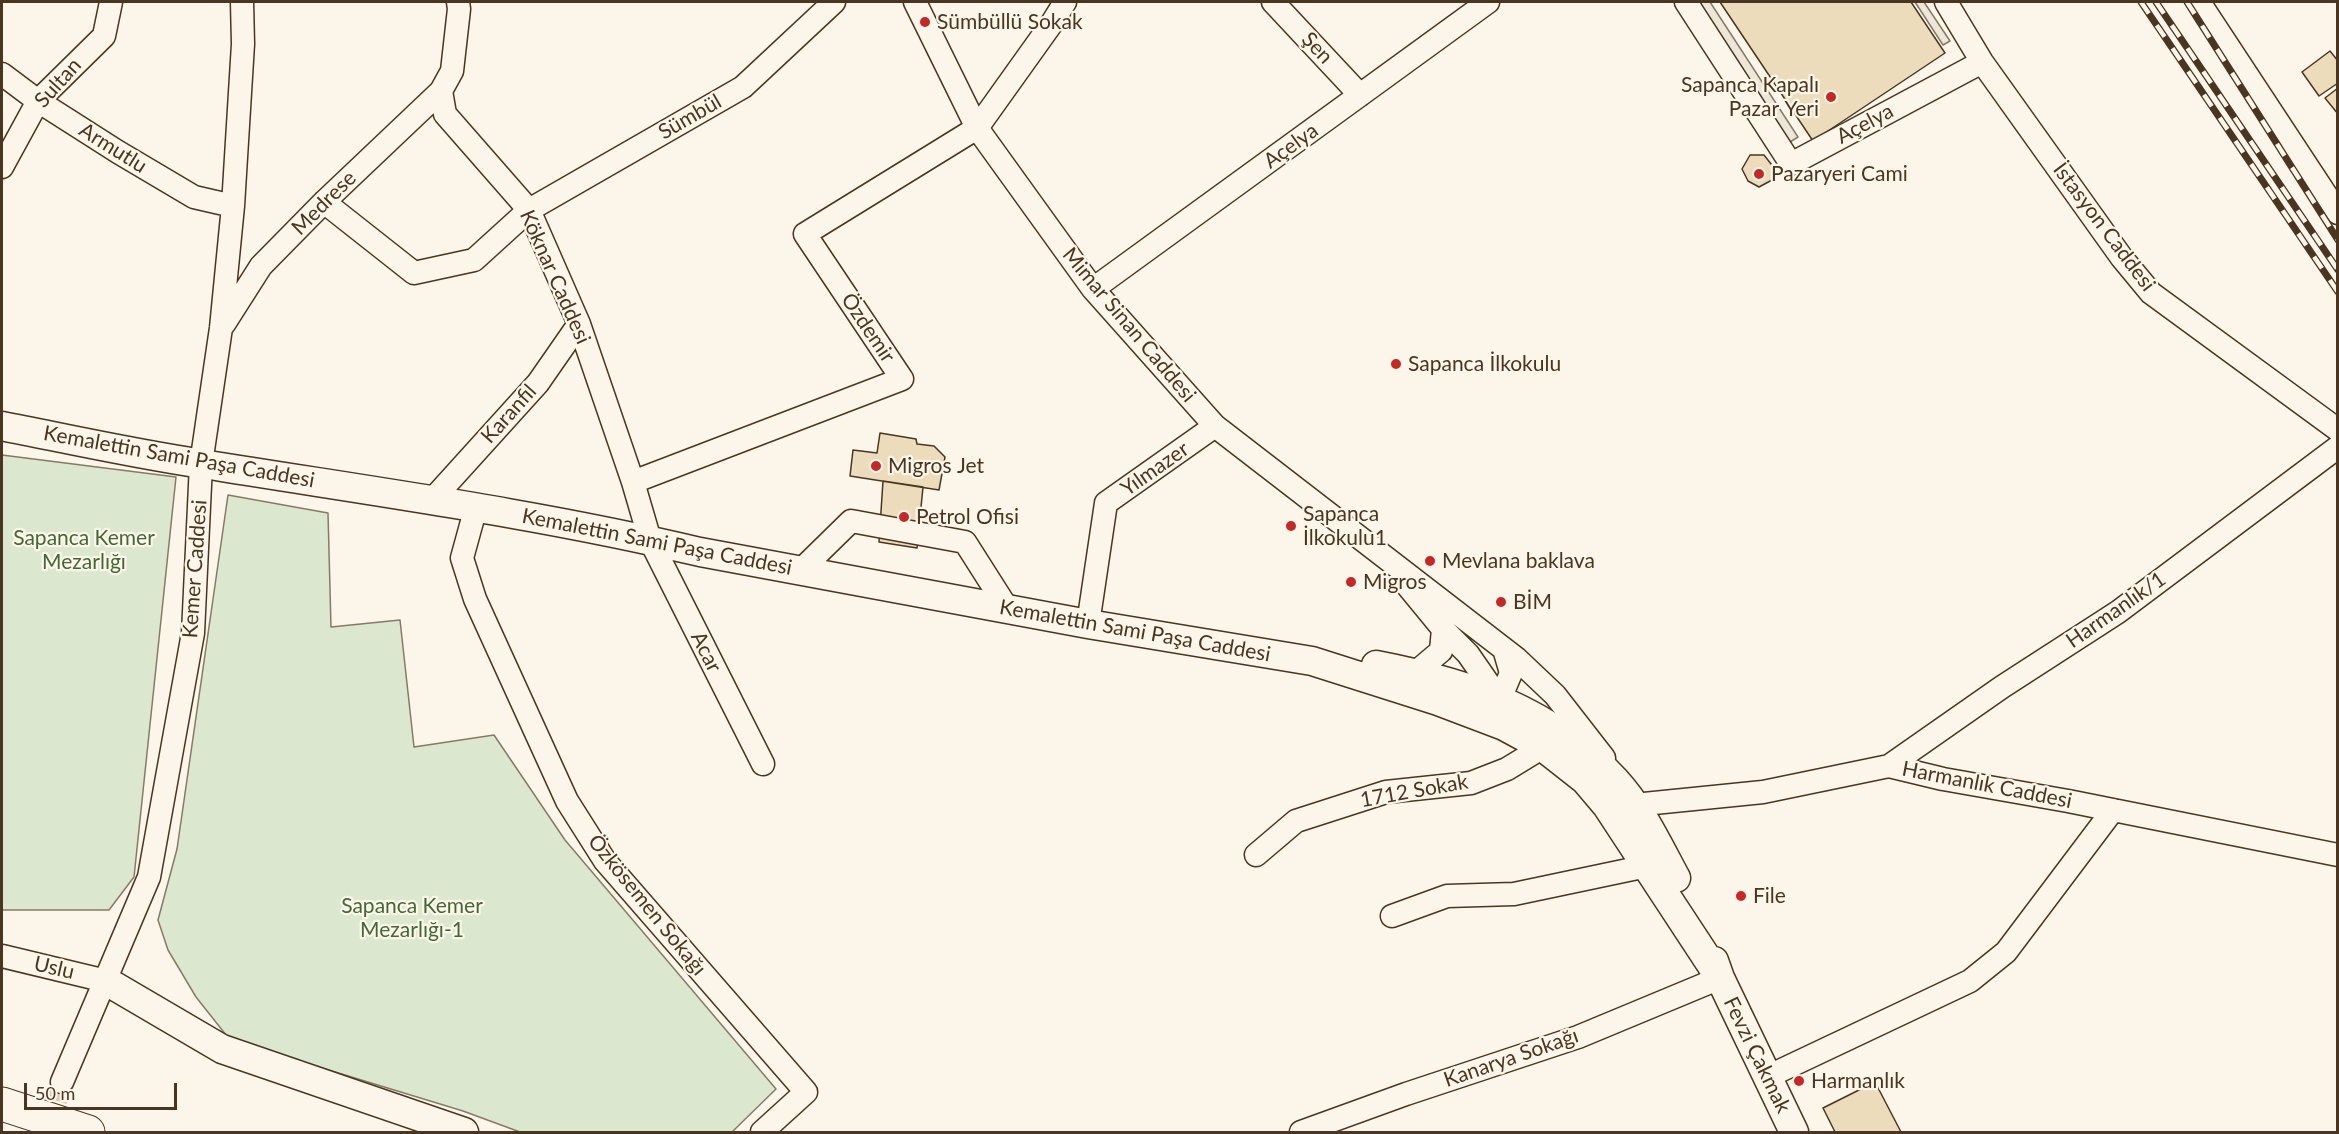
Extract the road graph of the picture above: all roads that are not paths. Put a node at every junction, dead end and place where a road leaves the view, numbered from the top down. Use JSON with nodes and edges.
{"nodes":[{"id":1,"x":111,"y":2,"type":"edge"},
{"id":2,"x":242,"y":2,"type":"edge"},
{"id":3,"x":458,"y":2,"type":"edge"},
{"id":4,"x":834,"y":2,"type":"edge"},
{"id":5,"x":915,"y":2,"type":"edge"},
{"id":6,"x":1065,"y":2,"type":"edge"},
{"id":7,"x":1273,"y":2,"type":"edge"},
{"id":8,"x":1488,"y":2,"type":"edge"},
{"id":9,"x":1686,"y":2,"type":"edge"},
{"id":10,"x":1946,"y":2,"type":"edge"},
{"id":11,"x":2199,"y":2,"type":"edge"},
{"id":12,"x":1982,"y":62,"type":"junction"},
{"id":13,"x":2,"y":74,"type":"edge"},
{"id":14,"x":441,"y":92,"type":"junction"},
{"id":15,"x":1360,"y":95,"type":"junction"},
{"id":16,"x":38,"y":101,"type":"junction"},
{"id":17,"x":977,"y":128,"type":"junction"},
{"id":18,"x":2,"y":167,"type":"edge"},
{"id":19,"x":324,"y":202,"type":"junction"},
{"id":20,"x":232,"y":206,"type":"junction"},
{"id":21,"x":529,"y":210,"type":"junction"},
{"id":22,"x":2337,"y":213,"type":"edge"},
{"id":23,"x":1093,"y":289,"type":"junction"},
{"id":24,"x":579,"y":324,"type":"junction"},
{"id":25,"x":221,"y":328,"type":"junction"},
{"id":26,"x":2,"y":426,"type":"edge"},
{"id":27,"x":1215,"y":426,"type":"junction"},
{"id":28,"x":2337,"y":430,"type":"edge"},
{"id":29,"x":2337,"y":447,"type":"edge"},
{"id":30,"x":201,"y":464,"type":"junction"},
{"id":31,"x":633,"y":482,"type":"junction"},
{"id":32,"x":433,"y":499,"type":"junction"},
{"id":33,"x":476,"y":507,"type":"junction"},
{"id":34,"x":650,"y":540,"type":"junction"},
{"id":35,"x":1362,"y":541,"type":"junction"},
{"id":36,"x":801,"y":570,"type":"junction"},
{"id":37,"x":1007,"y":608,"type":"junction"},
{"id":38,"x":1089,"y":624,"type":"junction"},
{"id":39,"x":1443,"y":629,"type":"junction"},
{"id":40,"x":1504,"y":649,"type":"junction"},
{"id":41,"x":1312,"y":661,"type":"junction"},
{"id":42,"x":1415,"y":673,"type":"junction"},
{"id":43,"x":1500,"y":699,"type":"junction"},
{"id":44,"x":1471,"y":713,"type":"junction"},
{"id":45,"x":1531,"y":741,"type":"junction"},
{"id":46,"x":763,"y":764,"type":"dead end"},
{"id":47,"x":1888,"y":766,"type":"junction"},
{"id":48,"x":1616,"y":781,"type":"junction"},
{"id":49,"x":1634,"y":806,"type":"junction"},
{"id":50,"x":2113,"y":810,"type":"junction"},
{"id":51,"x":1256,"y":855,"type":"dead end"},
{"id":52,"x":2337,"y":855,"type":"edge"},
{"id":53,"x":1647,"y":866,"type":"junction"},
{"id":54,"x":1392,"y":916,"type":"dead end"},
{"id":55,"x":2,"y":956,"type":"edge"},
{"id":56,"x":1720,"y":978,"type":"junction"},
{"id":57,"x":106,"y":981,"type":"junction"},
{"id":58,"x":1767,"y":1077,"type":"junction"},
{"id":59,"x":62,"y":1082,"type":"tunnel mouth"},
{"id":60,"x":2,"y":1104,"type":"edge"},
{"id":61,"x":88,"y":1132,"type":"edge"},
{"id":62,"x":464,"y":1132,"type":"edge"},
{"id":63,"x":762,"y":1132,"type":"edge"},
{"id":64,"x":1301,"y":1132,"type":"edge"},
{"id":65,"x":1794,"y":1132,"type":"edge"}],
"edges":[{"from":1,"to":16,"type":"street","name":"Sultan"},
{"from":2,"to":20,"type":"street","name":"Kemer Caddesi"},
{"from":3,"to":14,"type":"street"},
{"from":4,"to":21,"type":"street","name":"Sümbül"},
{"from":5,"to":17,"type":"street","name":"Mimar Sinan Caddesi"},
{"from":6,"to":17,"type":"street"},
{"from":7,"to":15,"type":"street","name":"Şen"},
{"from":8,"to":15,"type":"street","name":"Açelya"},
{"from":9,"to":12,"type":"street","name":"Açelya"},
{"from":10,"to":12,"type":"street","name":"İstasyon Caddesi"},
{"from":11,"to":22,"type":"street"},
{"from":12,"to":28,"type":"street","name":"İstasyon Caddesi"},
{"from":13,"to":16,"type":"street","name":"Armutlu"},
{"from":14,"to":19,"type":"street","name":"Medrese"},
{"from":14,"to":21,"type":"street","name":"Köknar Caddesi"},
{"from":15,"to":23,"type":"street","name":"Açelya"},
{"from":16,"to":18,"type":"street","name":"Sultan"},
{"from":16,"to":20,"type":"street","name":"Armutlu"},
{"from":17,"to":23,"type":"street","name":"Mimar Sinan Caddesi"},
{"from":17,"to":31,"type":"street","name":"Özdemir"},
{"from":19,"to":21,"type":"street","name":"Sümbül"},
{"from":19,"to":25,"type":"street","name":"Medrese"},
{"from":20,"to":25,"type":"street","name":"Kemer Caddesi"},
{"from":21,"to":24,"type":"street","name":"Köknar Caddesi"},
{"from":23,"to":27,"type":"street","name":"Mimar Sinan Caddesi"},
{"from":24,"to":31,"type":"street","name":"Köknar Caddesi"},
{"from":24,"to":32,"type":"street","name":"Karanfil"},
{"from":25,"to":30,"type":"street","name":"Kemer Caddesi"},
{"from":26,"to":30,"type":"main road","name":"Kemalettin Sami Paşa Caddesi"},
{"from":27,"to":35,"type":"street","name":"Mimar Sinan Caddesi"},
{"from":27,"to":38,"type":"street","name":"Yılmazer"},
{"from":29,"to":47,"type":"street","name":"Harmanlık/1"},
{"from":30,"to":32,"type":"main road","name":"Kemalettin Sami Paşa Caddesi"},
{"from":30,"to":57,"type":"street","name":"Kemer Caddesi"},
{"from":31,"to":34,"type":"street","name":"Köknar Caddesi"},
{"from":32,"to":33,"type":"main road","name":"Kemalettin Sami Paşa Caddesi"},
{"from":33,"to":34,"type":"main road","name":"Kemalettin Sami Paşa Caddesi"},
{"from":33,"to":63,"type":"street","name":"Özkösemen Sokağı"},
{"from":34,"to":36,"type":"main road","name":"Kemalettin Sami Paşa Caddesi"},
{"from":34,"to":46,"type":"street","name":"Acar"},
{"from":35,"to":39,"type":"street"},
{"from":35,"to":40,"type":"street"},
{"from":36,"to":37,"type":"main road","name":"Kemalettin Sami Paşa Caddesi"},
{"from":36,"to":37,"type":"street"},
{"from":37,"to":38,"type":"main road","name":"Kemalettin Sami Paşa Caddesi"},
{"from":38,"to":41,"type":"main road","name":"Kemalettin Sami Paşa Caddesi"},
{"from":39,"to":42,"type":"street"},
{"from":39,"to":43,"type":"street"},
{"from":40,"to":43,"type":"street"},
{"from":40,"to":48,"type":"street"},
{"from":41,"to":42,"type":"main road","name":"Kemalettin Sami Paşa Caddesi"},
{"from":41,"to":44,"type":"main road","name":"Kemalettin Sami Paşa Caddesi"},
{"from":42,"to":43,"type":"main road","name":"Kemalettin Sami Paşa Caddesi"},
{"from":43,"to":44,"type":"street"},
{"from":43,"to":45,"type":"street"},
{"from":43,"to":48,"type":"main road","name":"Kemalettin Sami Paşa Caddesi"},
{"from":44,"to":45,"type":"main road","name":"Kemalettin Sami Paşa Caddesi"},
{"from":45,"to":51,"type":"street","name":"1712 Sokak"},
{"from":45,"to":53,"type":"main road","name":"Kemalettin Sami Paşa Caddesi"},
{"from":47,"to":49,"type":"street","name":"Harmanlık Caddesi"},
{"from":47,"to":50,"type":"street","name":"Harmanlık Caddesi"},
{"from":48,"to":49,"type":"main road","name":"Kemalettin Sami Paşa Caddesi"},
{"from":49,"to":56,"type":"main road","name":"Kemalettin Sami Paşa Caddesi"},
{"from":50,"to":52,"type":"street","name":"Harmanlık Caddesi"},
{"from":50,"to":58,"type":"street"},
{"from":53,"to":54,"type":"street"},
{"from":53,"to":56,"type":"main road","name":"Kemalettin Sami Paşa Caddesi"},
{"from":55,"to":57,"type":"street","name":"Uslu"},
{"from":56,"to":58,"type":"main road","name":"Fevzi Çakmak"},
{"from":56,"to":64,"type":"street","name":"Kanarya Sokağı"},
{"from":57,"to":59,"type":"street","name":"Kemer Caddesi"},
{"from":57,"to":62,"type":"main road"},
{"from":58,"to":65,"type":"main road","name":"Fevzi Çakmak"},
{"from":60,"to":61,"type":"highway"}]}
